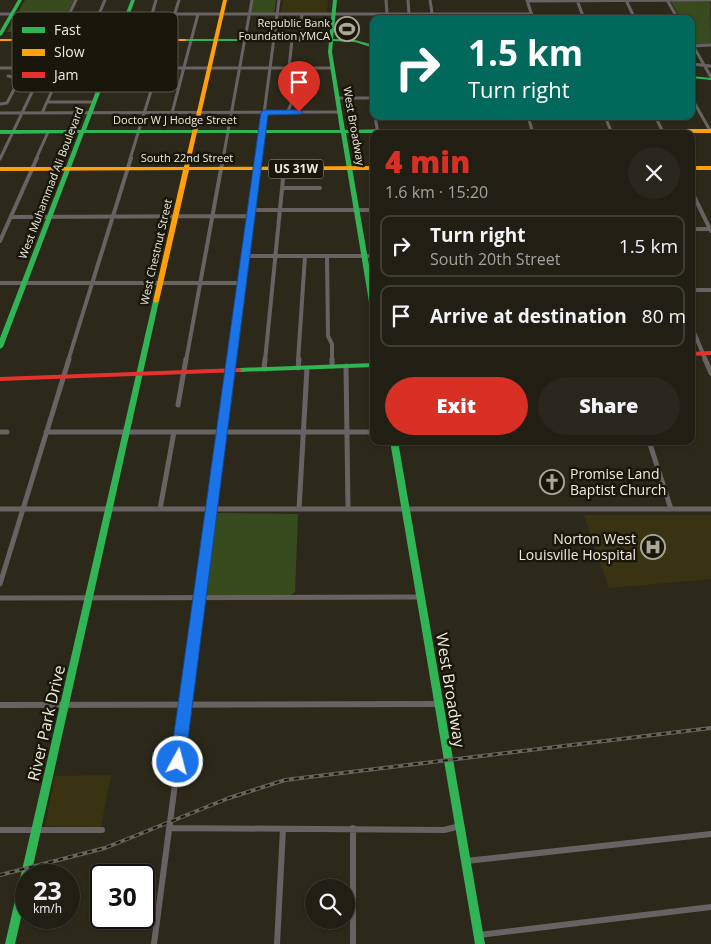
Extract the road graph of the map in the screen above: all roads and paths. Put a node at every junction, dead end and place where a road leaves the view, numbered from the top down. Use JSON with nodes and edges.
{"nodes":[{"id":1,"x":20,"y":0,"type":"edge"},
{"id":2,"x":76,"y":0,"type":"edge"},
{"id":3,"x":105,"y":0,"type":"edge"},
{"id":4,"x":133,"y":0,"type":"edge"},
{"id":5,"x":225,"y":0,"type":"edge"},
{"id":6,"x":252,"y":0,"type":"edge"},
{"id":7,"x":279,"y":0,"type":"edge"},
{"id":8,"x":335,"y":0,"type":"edge"},
{"id":9,"x":386,"y":0,"type":"edge"},
{"id":10,"x":408,"y":0,"type":"edge"},
{"id":11,"x":430,"y":0,"type":"edge"},
{"id":12,"x":527,"y":0,"type":"edge"},
{"id":13,"x":577,"y":0,"type":"edge"},
{"id":14,"x":626,"y":0,"type":"edge"},
{"id":15,"x":668,"y":0,"type":"edge"},
{"id":16,"x":710,"y":0,"type":"edge"},
{"id":17,"x":13,"y":12,"type":"edge"},
{"id":18,"x":71,"y":12,"type":"edge"},
{"id":19,"x":100,"y":12,"type":"edge"},
{"id":20,"x":129,"y":12,"type":"edge"},
{"id":21,"x":0,"y":14,"type":"edge"},
{"id":22,"x":12,"y":14,"type":"joint"},
{"id":23,"x":178,"y":14,"type":"edge"},
{"id":24,"x":198,"y":14,"type":"junction"},
{"id":25,"x":222,"y":14,"type":"junction"},
{"id":26,"x":249,"y":14,"type":"junction"},
{"id":27,"x":277,"y":14,"type":"junction"},
{"id":28,"x":302,"y":14,"type":"junction"},
{"id":29,"x":333,"y":14,"type":"junction"},
{"id":30,"x":387,"y":14,"type":"junction"},
{"id":31,"x":409,"y":14,"type":"junction"},
{"id":32,"x":433,"y":14,"type":"junction"},
{"id":33,"x":531,"y":14,"type":"joint"},
{"id":34,"x":583,"y":15,"type":"edge"},
{"id":35,"x":633,"y":15,"type":"edge"},
{"id":36,"x":676,"y":15,"type":"edge"},
{"id":37,"x":0,"y":35,"type":"edge"},
{"id":38,"x":178,"y":40,"type":"edge"},
{"id":39,"x":192,"y":40,"type":"junction"},
{"id":40,"x":216,"y":40,"type":"junction"},
{"id":41,"x":245,"y":40,"type":"junction"},
{"id":42,"x":274,"y":40,"type":"junction"},
{"id":43,"x":296,"y":40,"type":"junction"},
{"id":44,"x":331,"y":40,"type":"junction"},
{"id":45,"x":695,"y":45,"type":"edge"},
{"id":46,"x":370,"y":46,"type":"edge"},
{"id":47,"x":711,"y":46,"type":"edge"},
{"id":48,"x":695,"y":50,"type":"edge"},
{"id":49,"x":695,"y":64,"type":"edge"},
{"id":50,"x":704,"y":65,"type":"junction"},
{"id":51,"x":711,"y":66,"type":"edge"},
{"id":52,"x":178,"y":68,"type":"edge"},
{"id":53,"x":184,"y":68,"type":"junction"},
{"id":54,"x":209,"y":68,"type":"junction"},
{"id":55,"x":240,"y":68,"type":"junction"},
{"id":56,"x":270,"y":68,"type":"junction"},
{"id":57,"x":289,"y":68,"type":"junction"},
{"id":58,"x":295,"y":68,"type":"junction"},
{"id":59,"x":332,"y":68,"type":"junction"},
{"id":60,"x":8,"y":76,"type":"dead end"},
{"id":61,"x":12,"y":77,"type":"edge"},
{"id":62,"x":695,"y":77,"type":"edge"},
{"id":63,"x":711,"y":78,"type":"edge"},
{"id":64,"x":178,"y":90,"type":"edge"},
{"id":65,"x":13,"y":92,"type":"edge"},
{"id":66,"x":32,"y":92,"type":"edge"},
{"id":67,"x":52,"y":92,"type":"edge"},
{"id":68,"x":98,"y":92,"type":"edge"},
{"id":69,"x":151,"y":92,"type":"edge"},
{"id":70,"x":178,"y":92,"type":"edge"},
{"id":71,"x":337,"y":98,"type":"junction"},
{"id":72,"x":370,"y":98,"type":"edge"},
{"id":73,"x":47,"y":102,"type":"junction"},
{"id":74,"x":94,"y":102,"type":"junction"},
{"id":75,"x":0,"y":104,"type":"edge"},
{"id":76,"x":695,"y":104,"type":"edge"},
{"id":77,"x":199,"y":112,"type":"junction"},
{"id":78,"x":232,"y":112,"type":"junction"},
{"id":79,"x":264,"y":112,"type":"junction"},
{"id":80,"x":287,"y":112,"type":"junction"},
{"id":81,"x":340,"y":112,"type":"junction"},
{"id":82,"x":0,"y":113,"type":"edge"},
{"id":83,"x":22,"y":113,"type":"junction"},
{"id":84,"x":42,"y":113,"type":"junction"},
{"id":85,"x":90,"y":113,"type":"junction"},
{"id":86,"x":144,"y":113,"type":"junction"},
{"id":87,"x":172,"y":113,"type":"junction"},
{"id":88,"x":0,"y":132,"type":"edge"},
{"id":89,"x":13,"y":132,"type":"junction"},
{"id":90,"x":48,"y":132,"type":"junction"},
{"id":91,"x":82,"y":132,"type":"junction"},
{"id":92,"x":138,"y":132,"type":"junction"},
{"id":93,"x":195,"y":132,"type":"junction"},
{"id":94,"x":228,"y":132,"type":"junction"},
{"id":95,"x":262,"y":132,"type":"junction"},
{"id":96,"x":343,"y":132,"type":"junction"},
{"id":97,"x":695,"y":132,"type":"edge"},
{"id":98,"x":711,"y":132,"type":"edge"},
{"id":99,"x":370,"y":133,"type":"edge"},
{"id":100,"x":0,"y":159,"type":"edge"},
{"id":101,"x":350,"y":168,"type":"junction"},
{"id":102,"x":370,"y":168,"type":"edge"},
{"id":103,"x":695,"y":168,"type":"edge"},
{"id":104,"x":711,"y":168,"type":"edge"},
{"id":105,"x":0,"y":169,"type":"edge"},
{"id":106,"x":32,"y":169,"type":"junction"},
{"id":107,"x":68,"y":169,"type":"junction"},
{"id":108,"x":127,"y":169,"type":"junction"},
{"id":109,"x":186,"y":169,"type":"junction"},
{"id":110,"x":221,"y":169,"type":"junction"},
{"id":111,"x":257,"y":169,"type":"junction"},
{"id":112,"x":284,"y":169,"type":"junction"},
{"id":113,"x":282,"y":188,"type":"junction"},
{"id":114,"x":320,"y":188,"type":"dead end"},
{"id":115,"x":695,"y":198,"type":"edge"},
{"id":116,"x":251,"y":210,"type":"junction"},
{"id":117,"x":280,"y":210,"type":"junction"},
{"id":118,"x":356,"y":210,"type":"junction"},
{"id":119,"x":370,"y":210,"type":"edge"},
{"id":120,"x":50,"y":216,"type":"junction"},
{"id":121,"x":113,"y":216,"type":"junction"},
{"id":122,"x":176,"y":216,"type":"junction"},
{"id":123,"x":213,"y":216,"type":"junction"},
{"id":124,"x":251,"y":216,"type":"junction"},
{"id":125,"x":11,"y":217,"type":"junction"},
{"id":126,"x":695,"y":229,"type":"edge"},
{"id":127,"x":711,"y":230,"type":"edge"},
{"id":128,"x":0,"y":241,"type":"edge"},
{"id":129,"x":245,"y":256,"type":"junction"},
{"id":130,"x":276,"y":256,"type":"junction"},
{"id":131,"x":305,"y":256,"type":"junction"},
{"id":132,"x":327,"y":256,"type":"junction"},
{"id":133,"x":364,"y":256,"type":"junction"},
{"id":134,"x":370,"y":256,"type":"edge"},
{"id":135,"x":0,"y":283,"type":"edge"},
{"id":136,"x":24,"y":283,"type":"junction"},
{"id":137,"x":92,"y":283,"type":"junction"},
{"id":138,"x":160,"y":283,"type":"junction"},
{"id":139,"x":201,"y":283,"type":"junction"},
{"id":140,"x":241,"y":283,"type":"junction"},
{"id":141,"x":695,"y":290,"type":"edge"},
{"id":142,"x":711,"y":290,"type":"edge"},
{"id":143,"x":370,"y":291,"type":"edge"},
{"id":144,"x":695,"y":332,"type":"edge"},
{"id":145,"x":0,"y":347,"type":"edge"},
{"id":146,"x":707,"y":353,"type":"edge"},
{"id":147,"x":370,"y":364,"type":"edge"},
{"id":148,"x":332,"y":366,"type":"junction"},
{"id":149,"x":346,"y":366,"type":"junction"},
{"id":150,"x":298,"y":368,"type":"junction"},
{"id":151,"x":307,"y":368,"type":"junction"},
{"id":152,"x":264,"y":369,"type":"junction"},
{"id":153,"x":230,"y":370,"type":"junction"},
{"id":154,"x":184,"y":372,"type":"junction"},
{"id":155,"x":140,"y":373,"type":"junction"},
{"id":156,"x":711,"y":373,"type":"edge"},
{"id":157,"x":64,"y":376,"type":"junction"},
{"id":158,"x":0,"y":379,"type":"edge"},
{"id":159,"x":178,"y":405,"type":"dead end"},
{"id":160,"x":0,"y":432,"type":"edge"},
{"id":161,"x":7,"y":432,"type":"dead end"},
{"id":162,"x":46,"y":432,"type":"junction"},
{"id":163,"x":126,"y":432,"type":"junction"},
{"id":164,"x":174,"y":432,"type":"junction"},
{"id":165,"x":222,"y":432,"type":"junction"},
{"id":166,"x":304,"y":432,"type":"junction"},
{"id":167,"x":347,"y":432,"type":"junction"},
{"id":168,"x":370,"y":432,"type":"edge"},
{"id":169,"x":395,"y":445,"type":"edge"},
{"id":170,"x":650,"y":445,"type":"edge"},
{"id":171,"x":348,"y":508,"type":"junction"},
{"id":172,"x":0,"y":509,"type":"edge"},
{"id":173,"x":23,"y":509,"type":"junction"},
{"id":174,"x":109,"y":509,"type":"junction"},
{"id":175,"x":160,"y":509,"type":"junction"},
{"id":176,"x":212,"y":509,"type":"junction"},
{"id":177,"x":300,"y":509,"type":"junction"},
{"id":178,"x":405,"y":509,"type":"junction"},
{"id":179,"x":671,"y":509,"type":"junction"},
{"id":180,"x":711,"y":509,"type":"edge"},
{"id":181,"x":0,"y":584,"type":"edge"},
{"id":182,"x":89,"y":597,"type":"junction"},
{"id":183,"x":199,"y":597,"type":"junction"},
{"id":184,"x":421,"y":597,"type":"junction"},
{"id":185,"x":0,"y":598,"type":"edge"},
{"id":186,"x":64,"y":704,"type":"junction"},
{"id":187,"x":185,"y":704,"type":"junction"},
{"id":188,"x":438,"y":704,"type":"junction"},
{"id":189,"x":0,"y":705,"type":"edge"},
{"id":190,"x":460,"y":826,"type":"junction"},
{"id":191,"x":169,"y":828,"type":"junction"},
{"id":192,"x":283,"y":828,"type":"junction"},
{"id":193,"x":352,"y":828,"type":"junction"},
{"id":194,"x":0,"y":830,"type":"edge"},
{"id":195,"x":36,"y":830,"type":"junction"},
{"id":196,"x":102,"y":830,"type":"dead end"},
{"id":197,"x":711,"y":834,"type":"edge"},
{"id":198,"x":466,"y":861,"type":"junction"},
{"id":199,"x":711,"y":907,"type":"edge"},
{"id":200,"x":479,"y":935,"type":"junction"},
{"id":201,"x":10,"y":944,"type":"edge"},
{"id":202,"x":154,"y":944,"type":"edge"},
{"id":203,"x":277,"y":944,"type":"edge"},
{"id":204,"x":352,"y":944,"type":"edge"},
{"id":205,"x":480,"y":944,"type":"edge"}],
"edges":[{"from":1,"to":17,"type":"main road"},
{"from":2,"to":18,"type":"street"},
{"from":3,"to":19,"type":"street"},
{"from":4,"to":20,"type":"main road","name":"West Muhammad Ali Boulevard"},
{"from":5,"to":25,"type":"main road","name":"West Chestnut Street"},
{"from":6,"to":26,"type":"street"},
{"from":7,"to":27,"type":"street"},
{"from":8,"to":29,"type":"main road","name":"West Broadway"},
{"from":9,"to":30,"type":"street"},
{"from":10,"to":31,"type":"street"},
{"from":11,"to":32,"type":"street"},
{"from":12,"to":13,"type":"street"},
{"from":12,"to":33,"type":"street"},
{"from":13,"to":14,"type":"street"},
{"from":13,"to":34,"type":"street"},
{"from":14,"to":15,"type":"street"},
{"from":14,"to":35,"type":"street"},
{"from":15,"to":16,"type":"street"},
{"from":15,"to":36,"type":"street"},
{"from":21,"to":22,"type":"street"},
{"from":22,"to":37,"type":"main road"},
{"from":23,"to":24,"type":"street"},
{"from":24,"to":25,"type":"street"},
{"from":24,"to":39,"type":"street"},
{"from":25,"to":26,"type":"street"},
{"from":25,"to":40,"type":"main road","name":"West Chestnut Street"},
{"from":26,"to":27,"type":"street"},
{"from":26,"to":41,"type":"street"},
{"from":27,"to":28,"type":"street"},
{"from":27,"to":42,"type":"street"},
{"from":28,"to":29,"type":"street"},
{"from":28,"to":43,"type":"street"},
{"from":29,"to":30,"type":"street"},
{"from":29,"to":44,"type":"main road","name":"West Broadway"},
{"from":30,"to":31,"type":"street"},
{"from":31,"to":32,"type":"street"},
{"from":32,"to":33,"type":"street"},
{"from":38,"to":39,"type":"main road"},
{"from":39,"to":40,"type":"main road"},
{"from":39,"to":53,"type":"street"},
{"from":40,"to":41,"type":"main road"},
{"from":40,"to":54,"type":"main road","name":"West Chestnut Street"},
{"from":41,"to":42,"type":"main road"},
{"from":41,"to":55,"type":"street"},
{"from":42,"to":43,"type":"main road"},
{"from":42,"to":56,"type":"street"},
{"from":43,"to":44,"type":"main road"},
{"from":43,"to":57,"type":"street"},
{"from":44,"to":46,"type":"main road"},
{"from":44,"to":59,"type":"main road","name":"West Broadway"},
{"from":45,"to":47,"type":"street"},
{"from":48,"to":50,"type":"street"},
{"from":49,"to":50,"type":"street"},
{"from":50,"to":51,"type":"street"},
{"from":50,"to":63,"type":"street"},
{"from":52,"to":53,"type":"street"},
{"from":53,"to":54,"type":"street"},
{"from":53,"to":64,"type":"street"},
{"from":54,"to":55,"type":"street"},
{"from":54,"to":77,"type":"main road","name":"West Chestnut Street"},
{"from":55,"to":56,"type":"street"},
{"from":55,"to":78,"type":"street"},
{"from":56,"to":57,"type":"street"},
{"from":56,"to":79,"type":"street"},
{"from":57,"to":58,"type":"street"},
{"from":58,"to":59,"type":"street"},
{"from":58,"to":80,"type":"street"},
{"from":59,"to":71,"type":"main road","name":"West Broadway"},
{"from":60,"to":61,"type":"street"},
{"from":62,"to":63,"type":"main road"},
{"from":65,"to":75,"type":"street"},
{"from":66,"to":83,"type":"street"},
{"from":67,"to":73,"type":"street"},
{"from":68,"to":74,"type":"main road","name":"West Muhammad Ali Boulevard"},
{"from":69,"to":86,"type":"street"},
{"from":70,"to":87,"type":"street"},
{"from":71,"to":72,"type":"street"},
{"from":71,"to":81,"type":"main road","name":"West Broadway"},
{"from":73,"to":74,"type":"street"},
{"from":73,"to":84,"type":"street"},
{"from":74,"to":85,"type":"main road","name":"West Muhammad Ali Boulevard"},
{"from":76,"to":98,"type":"street"},
{"from":77,"to":78,"type":"street"},
{"from":77,"to":87,"type":"street"},
{"from":77,"to":93,"type":"main road","name":"West Chestnut Street"},
{"from":78,"to":79,"type":"street"},
{"from":78,"to":94,"type":"street"},
{"from":79,"to":80,"type":"street"},
{"from":79,"to":95,"type":"street"},
{"from":80,"to":81,"type":"street"},
{"from":81,"to":96,"type":"main road","name":"West Broadway"},
{"from":82,"to":83,"type":"street"},
{"from":83,"to":84,"type":"street"},
{"from":83,"to":89,"type":"street"},
{"from":84,"to":85,"type":"street"},
{"from":85,"to":86,"type":"street"},
{"from":85,"to":91,"type":"main road","name":"West Muhammad Ali Boulevard"},
{"from":86,"to":87,"type":"street"},
{"from":86,"to":92,"type":"street"},
{"from":88,"to":89,"type":"main road","name":"Doctor W J Hodge Street"},
{"from":89,"to":90,"type":"main road","name":"Doctor W J Hodge Street"},
{"from":89,"to":100,"type":"street"},
{"from":90,"to":91,"type":"main road","name":"Doctor W J Hodge Street"},
{"from":90,"to":106,"type":"street"},
{"from":91,"to":92,"type":"main road","name":"Doctor W J Hodge Street"},
{"from":91,"to":107,"type":"main road","name":"West Muhammad Ali Boulevard"},
{"from":92,"to":93,"type":"main road","name":"Doctor W J Hodge Street"},
{"from":92,"to":108,"type":"street"},
{"from":93,"to":94,"type":"main road","name":"Doctor W J Hodge Street"},
{"from":93,"to":109,"type":"main road","name":"West Chestnut Street"},
{"from":94,"to":95,"type":"main road","name":"Doctor W J Hodge Street"},
{"from":94,"to":110,"type":"street"},
{"from":95,"to":96,"type":"main road","name":"Doctor W J Hodge Street"},
{"from":95,"to":111,"type":"street"},
{"from":96,"to":99,"type":"main road","name":"Doctor W J Hodge Street"},
{"from":96,"to":101,"type":"main road","name":"West Broadway"},
{"from":97,"to":98,"type":"main road","name":"Doctor W J Hodge Street"},
{"from":101,"to":102,"type":"main road","name":"South 22nd Street","number":"US 31W"},
{"from":101,"to":112,"type":"main road","name":"South 22nd Street","number":"US 31W"},
{"from":101,"to":118,"type":"main road","name":"West Broadway"},
{"from":103,"to":104,"type":"main road"},
{"from":105,"to":106,"type":"main road","name":"South 22nd Street","number":"US 31W"},
{"from":106,"to":107,"type":"main road","name":"South 22nd Street","number":"US 31W"},
{"from":106,"to":125,"type":"street"},
{"from":107,"to":108,"type":"main road","name":"South 22nd Street","number":"US 31W"},
{"from":107,"to":120,"type":"main road","name":"West Muhammad Ali Boulevard"},
{"from":108,"to":109,"type":"main road","name":"South 22nd Street","number":"US 31W"},
{"from":108,"to":121,"type":"street"},
{"from":109,"to":110,"type":"main road","name":"South 22nd Street","number":"US 31W"},
{"from":109,"to":122,"type":"main road","name":"West Chestnut Street"},
{"from":110,"to":111,"type":"main road","name":"South 22nd Street","number":"US 31W"},
{"from":110,"to":123,"type":"street"},
{"from":111,"to":112,"type":"main road","name":"South 22nd Street","number":"US 31W"},
{"from":111,"to":116,"type":"street"},
{"from":112,"to":113,"type":"street"},
{"from":113,"to":114,"type":"street"},
{"from":113,"to":117,"type":"street"},
{"from":115,"to":127,"type":"street"},
{"from":116,"to":117,"type":"street"},
{"from":116,"to":124,"type":"street"},
{"from":117,"to":118,"type":"street"},
{"from":117,"to":130,"type":"street"},
{"from":118,"to":119,"type":"street"},
{"from":118,"to":133,"type":"main road","name":"West Broadway"},
{"from":120,"to":121,"type":"street"},
{"from":120,"to":125,"type":"street"},
{"from":120,"to":136,"type":"main road","name":"West Muhammad Ali Boulevard"},
{"from":121,"to":122,"type":"street"},
{"from":121,"to":137,"type":"street"},
{"from":122,"to":123,"type":"street"},
{"from":122,"to":138,"type":"main road","name":"West Chestnut Street"},
{"from":123,"to":124,"type":"street"},
{"from":123,"to":139,"type":"street"},
{"from":124,"to":129,"type":"street"},
{"from":125,"to":128,"type":"street"},
{"from":126,"to":127,"type":"street"},
{"from":129,"to":130,"type":"street"},
{"from":129,"to":140,"type":"street"},
{"from":130,"to":131,"type":"street"},
{"from":130,"to":152,"type":"street"},
{"from":131,"to":132,"type":"street"},
{"from":131,"to":150,"type":"street"},
{"from":132,"to":133,"type":"street"},
{"from":132,"to":148,"type":"street"},
{"from":133,"to":134,"type":"street"},
{"from":133,"to":143,"type":"main road","name":"West Broadway"},
{"from":135,"to":136,"type":"street"},
{"from":136,"to":137,"type":"street"},
{"from":136,"to":145,"type":"main road","name":"West Muhammad Ali Boulevard"},
{"from":137,"to":138,"type":"street"},
{"from":137,"to":157,"type":"street"},
{"from":138,"to":139,"type":"street"},
{"from":138,"to":155,"type":"main road","name":"West Chestnut Street"},
{"from":139,"to":140,"type":"street"},
{"from":139,"to":154,"type":"street"},
{"from":140,"to":153,"type":"street"},
{"from":141,"to":142,"type":"street"},
{"from":144,"to":146,"type":"street"},
{"from":146,"to":156,"type":"street"},
{"from":147,"to":149,"type":"main road"},
{"from":148,"to":149,"type":"main road"},
{"from":148,"to":151,"type":"main road"},
{"from":149,"to":167,"type":"street"},
{"from":150,"to":151,"type":"main road"},
{"from":150,"to":152,"type":"main road"},
{"from":151,"to":166,"type":"street"},
{"from":152,"to":153,"type":"main road"},
{"from":153,"to":154,"type":"main road"},
{"from":153,"to":165,"type":"street"},
{"from":154,"to":155,"type":"main road"},
{"from":154,"to":159,"type":"street"},
{"from":155,"to":157,"type":"main road"},
{"from":155,"to":163,"type":"main road","name":"West Chestnut Street"},
{"from":157,"to":158,"type":"main road"},
{"from":157,"to":162,"type":"street"},
{"from":160,"to":161,"type":"street"},
{"from":162,"to":163,"type":"street"},
{"from":162,"to":173,"type":"street"},
{"from":163,"to":164,"type":"street"},
{"from":163,"to":174,"type":"main road","name":"West Chestnut Street"},
{"from":164,"to":165,"type":"street"},
{"from":164,"to":175,"type":"street"},
{"from":165,"to":166,"type":"street"},
{"from":165,"to":176,"type":"street"},
{"from":166,"to":167,"type":"street"},
{"from":166,"to":177,"type":"street"},
{"from":167,"to":168,"type":"street"},
{"from":167,"to":171,"type":"street"},
{"from":169,"to":178,"type":"main road","name":"West Broadway"},
{"from":170,"to":179,"type":"street"},
{"from":171,"to":177,"type":"street"},
{"from":171,"to":178,"type":"street"},
{"from":172,"to":173,"type":"street"},
{"from":173,"to":174,"type":"street"},
{"from":173,"to":181,"type":"street"},
{"from":174,"to":175,"type":"street"},
{"from":174,"to":182,"type":"main road","name":"River Park Drive"},
{"from":175,"to":176,"type":"street"},
{"from":176,"to":177,"type":"street"},
{"from":176,"to":183,"type":"street"},
{"from":178,"to":179,"type":"street"},
{"from":178,"to":184,"type":"main road","name":"West Broadway"},
{"from":179,"to":180,"type":"street"},
{"from":182,"to":183,"type":"street"},
{"from":182,"to":185,"type":"street"},
{"from":182,"to":186,"type":"main road","name":"River Park Drive"},
{"from":183,"to":184,"type":"street"},
{"from":183,"to":187,"type":"street"},
{"from":184,"to":188,"type":"main road","name":"West Broadway"},
{"from":186,"to":187,"type":"street"},
{"from":186,"to":189,"type":"street"},
{"from":186,"to":195,"type":"main road","name":"River Park Drive"},
{"from":187,"to":188,"type":"street"},
{"from":187,"to":191,"type":"street"},
{"from":188,"to":190,"type":"main road","name":"West Broadway"},
{"from":190,"to":193,"type":"street"},
{"from":190,"to":198,"type":"main road","name":"West Broadway"},
{"from":191,"to":192,"type":"street"},
{"from":191,"to":202,"type":"street"},
{"from":192,"to":193,"type":"street"},
{"from":192,"to":203,"type":"street"},
{"from":193,"to":204,"type":"street"},
{"from":194,"to":195,"type":"street"},
{"from":195,"to":196,"type":"street"},
{"from":195,"to":201,"type":"main road","name":"River Park Drive"},
{"from":197,"to":198,"type":"street"},
{"from":198,"to":200,"type":"main road","name":"West Broadway"},
{"from":199,"to":200,"type":"street"},
{"from":200,"to":205,"type":"main road","name":"West Broadway"}]}
